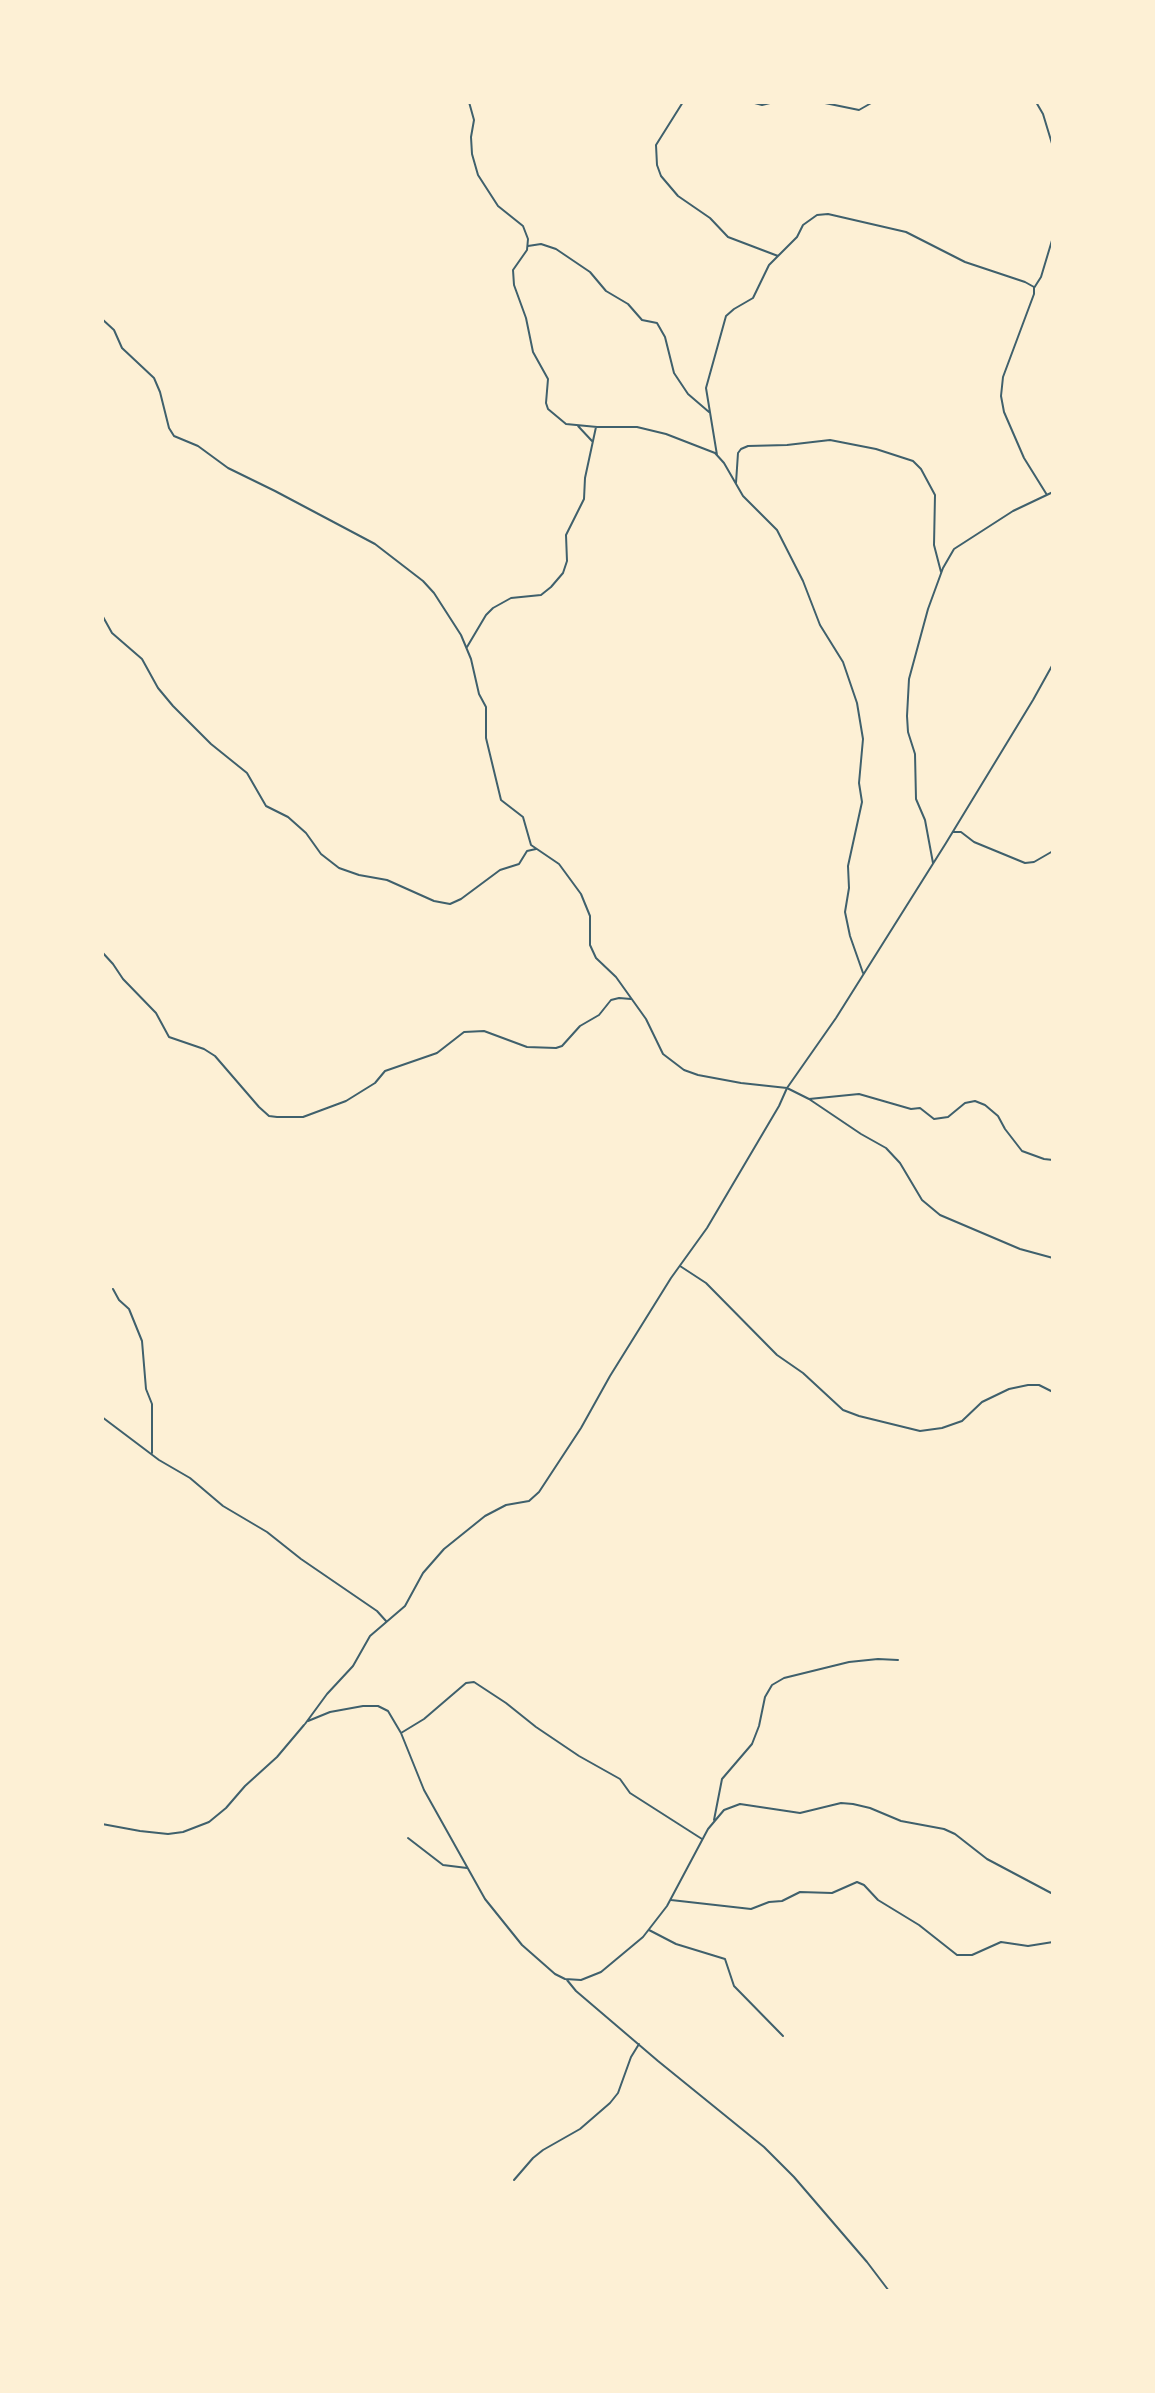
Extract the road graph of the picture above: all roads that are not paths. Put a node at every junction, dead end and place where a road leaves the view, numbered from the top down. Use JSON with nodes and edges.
{"nodes":[{"id":1,"x":469,"y":102,"type":"edge"},
{"id":2,"x":683,"y":102,"type":"edge"},
{"id":3,"x":751,"y":102,"type":"edge"},
{"id":4,"x":774,"y":102,"type":"edge"},
{"id":5,"x":820,"y":102,"type":"edge"},
{"id":6,"x":873,"y":102,"type":"edge"},
{"id":7,"x":1036,"y":102,"type":"edge"},
{"id":8,"x":1053,"y":147,"type":"edge"},
{"id":9,"x":1053,"y":237,"type":"edge"},
{"id":10,"x":528,"y":246,"type":"junction"},
{"id":11,"x":779,"y":256,"type":"junction"},
{"id":12,"x":1034,"y":288,"type":"junction"},
{"id":13,"x":102,"y":319,"type":"edge"},
{"id":14,"x":709,"y":412,"type":"junction"},
{"id":15,"x":578,"y":426,"type":"junction"},
{"id":16,"x":596,"y":427,"type":"junction"},
{"id":17,"x":592,"y":441,"type":"junction"},
{"id":18,"x":717,"y":455,"type":"junction"},
{"id":19,"x":736,"y":486,"type":"junction"},
{"id":20,"x":1053,"y":492,"type":"edge"},
{"id":21,"x":1047,"y":495,"type":"junction"},
{"id":22,"x":941,"y":573,"type":"junction"},
{"id":23,"x":102,"y":615,"type":"edge"},
{"id":24,"x":467,"y":648,"type":"junction"},
{"id":25,"x":1053,"y":664,"type":"edge"},
{"id":26,"x":951,"y":833,"type":"junction"},
{"id":27,"x":537,"y":849,"type":"junction"},
{"id":28,"x":1053,"y":851,"type":"edge"},
{"id":29,"x":933,"y":862,"type":"junction"},
{"id":30,"x":102,"y":952,"type":"edge"},
{"id":31,"x":863,"y":974,"type":"junction"},
{"id":32,"x":632,"y":1000,"type":"junction"},
{"id":33,"x":787,"y":1088,"type":"junction"},
{"id":34,"x":809,"y":1099,"type":"junction"},
{"id":35,"x":1053,"y":1160,"type":"edge"},
{"id":36,"x":1053,"y":1258,"type":"edge"},
{"id":37,"x":680,"y":1266,"type":"junction"},
{"id":38,"x":113,"y":1289,"type":"dead end"},
{"id":39,"x":1053,"y":1392,"type":"edge"},
{"id":40,"x":102,"y":1417,"type":"edge"},
{"id":41,"x":152,"y":1454,"type":"junction"},
{"id":42,"x":386,"y":1621,"type":"junction"},
{"id":43,"x":898,"y":1660,"type":"dead end"},
{"id":44,"x":305,"y":1724,"type":"junction"},
{"id":45,"x":401,"y":1733,"type":"junction"},
{"id":46,"x":714,"y":1821,"type":"junction"},
{"id":47,"x":102,"y":1824,"type":"edge"},
{"id":48,"x":408,"y":1838,"type":"dead end"},
{"id":49,"x":702,"y":1839,"type":"junction"},
{"id":50,"x":466,"y":1868,"type":"junction"},
{"id":51,"x":1053,"y":1894,"type":"edge"},
{"id":52,"x":671,"y":1900,"type":"junction"},
{"id":53,"x":649,"y":1930,"type":"junction"},
{"id":54,"x":1053,"y":1942,"type":"edge"},
{"id":55,"x":567,"y":1980,"type":"junction"},
{"id":56,"x":783,"y":2036,"type":"dead end"},
{"id":57,"x":639,"y":2044,"type":"junction"},
{"id":58,"x":514,"y":2181,"type":"dead end"},
{"id":59,"x":889,"y":2291,"type":"edge"}],
"edges":[{"from":1,"to":10,"type":"street"},
{"from":2,"to":11,"type":"street"},
{"from":3,"to":4,"type":"street"},
{"from":5,"to":6,"type":"street"},
{"from":7,"to":8,"type":"street"},
{"from":9,"to":12,"type":"street"},
{"from":10,"to":14,"type":"street"},
{"from":10,"to":15,"type":"street"},
{"from":11,"to":12,"type":"street"},
{"from":11,"to":14,"type":"street"},
{"from":12,"to":21,"type":"street"},
{"from":13,"to":24,"type":"street"},
{"from":14,"to":18,"type":"street"},
{"from":15,"to":16,"type":"street"},
{"from":15,"to":17,"type":"street"},
{"from":16,"to":17,"type":"street"},
{"from":16,"to":18,"type":"street"},
{"from":17,"to":24,"type":"street"},
{"from":18,"to":19,"type":"street"},
{"from":19,"to":22,"type":"street"},
{"from":19,"to":31,"type":"street"},
{"from":20,"to":21,"type":"street"},
{"from":21,"to":22,"type":"street"},
{"from":22,"to":29,"type":"street"},
{"from":23,"to":27,"type":"street"},
{"from":24,"to":27,"type":"street"},
{"from":25,"to":26,"type":"street"},
{"from":26,"to":28,"type":"street"},
{"from":26,"to":29,"type":"street"},
{"from":27,"to":32,"type":"street"},
{"from":29,"to":31,"type":"street"},
{"from":30,"to":32,"type":"street"},
{"from":31,"to":33,"type":"street"},
{"from":32,"to":33,"type":"street"},
{"from":33,"to":34,"type":"street"},
{"from":33,"to":37,"type":"street"},
{"from":34,"to":35,"type":"street"},
{"from":34,"to":36,"type":"street"},
{"from":37,"to":39,"type":"street"},
{"from":37,"to":42,"type":"street"},
{"from":38,"to":41,"type":"street"},
{"from":40,"to":41,"type":"street"},
{"from":41,"to":42,"type":"street"},
{"from":42,"to":44,"type":"street"},
{"from":43,"to":46,"type":"street"},
{"from":44,"to":45,"type":"street"},
{"from":44,"to":47,"type":"street"},
{"from":45,"to":49,"type":"street"},
{"from":45,"to":50,"type":"street"},
{"from":46,"to":49,"type":"street"},
{"from":46,"to":51,"type":"street"},
{"from":48,"to":50,"type":"street"},
{"from":49,"to":52,"type":"street"},
{"from":50,"to":55,"type":"street"},
{"from":52,"to":53,"type":"street"},
{"from":52,"to":54,"type":"street"},
{"from":53,"to":55,"type":"street"},
{"from":53,"to":56,"type":"street"},
{"from":55,"to":57,"type":"street"},
{"from":57,"to":58,"type":"street"},
{"from":57,"to":59,"type":"street"}]}
